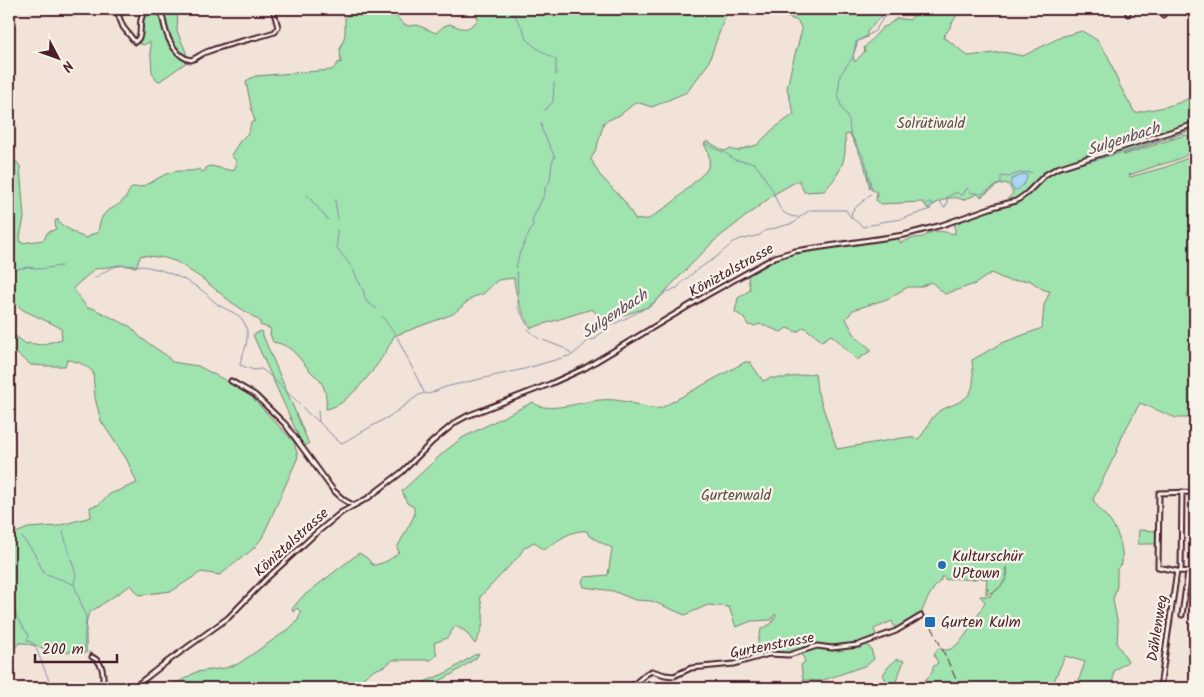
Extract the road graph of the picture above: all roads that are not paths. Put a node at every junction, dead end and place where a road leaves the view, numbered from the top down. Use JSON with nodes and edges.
{"nodes":[{"id":1,"x":12,"y":9,"type":"edge"},
{"id":2,"x":116,"y":9,"type":"edge"},
{"id":3,"x":148,"y":9,"type":"edge"},
{"id":4,"x":159,"y":9,"type":"edge"},
{"id":5,"x":273,"y":9,"type":"edge"},
{"id":6,"x":1128,"y":9,"type":"edge"},
{"id":7,"x":1161,"y":9,"type":"edge"},
{"id":8,"x":9,"y":14,"type":"edge"},
{"id":9,"x":1128,"y":14,"type":"dead end"},
{"id":10,"x":1163,"y":15,"type":"dead end"},
{"id":11,"x":1195,"y":124,"type":"edge"},
{"id":12,"x":231,"y":381,"type":"dead end"},
{"id":13,"x":1182,"y":492,"type":"junction"},
{"id":14,"x":1195,"y":492,"type":"edge"},
{"id":15,"x":344,"y":500,"type":"junction"},
{"id":16,"x":354,"y":505,"type":"junction"},
{"id":17,"x":342,"y":512,"type":"junction"},
{"id":18,"x":1179,"y":571,"type":"junction"},
{"id":19,"x":1188,"y":572,"type":"junction"},
{"id":20,"x":1195,"y":572,"type":"edge"},
{"id":21,"x":1182,"y":615,"type":"dead end"},
{"id":22,"x":921,"y":616,"type":"dead end"},
{"id":23,"x":92,"y":657,"type":"dead end"},
{"id":24,"x":103,"y":688,"type":"edge"},
{"id":25,"x":133,"y":688,"type":"edge"},
{"id":26,"x":630,"y":688,"type":"edge"},
{"id":27,"x":1160,"y":688,"type":"edge"}],
"edges":[{"from":1,"to":8,"type":"street"},
{"from":2,"to":3,"type":"street"},
{"from":4,"to":5,"type":"street"},
{"from":6,"to":9,"type":"street"},
{"from":7,"to":10,"type":"street"},
{"from":11,"to":16,"type":"street","name":"Köniztalstrasse"},
{"from":12,"to":15,"type":"street"},
{"from":13,"to":14,"type":"street"},
{"from":13,"to":18,"type":"street","name":"Dählenweg"},
{"from":13,"to":18,"type":"street"},
{"from":15,"to":16,"type":"street"},
{"from":15,"to":17,"type":"street","name":"Köniztalstrasse"},
{"from":16,"to":17,"type":"street","name":"Köniztalstrasse"},
{"from":17,"to":25,"type":"street","name":"Köniztalstrasse"},
{"from":18,"to":19,"type":"street"},
{"from":18,"to":27,"type":"street","name":"Dählenweg"},
{"from":19,"to":20,"type":"street"},
{"from":19,"to":21,"type":"street"},
{"from":22,"to":26,"type":"street","name":"Gurtenstrasse"},
{"from":23,"to":24,"type":"street"}]}
